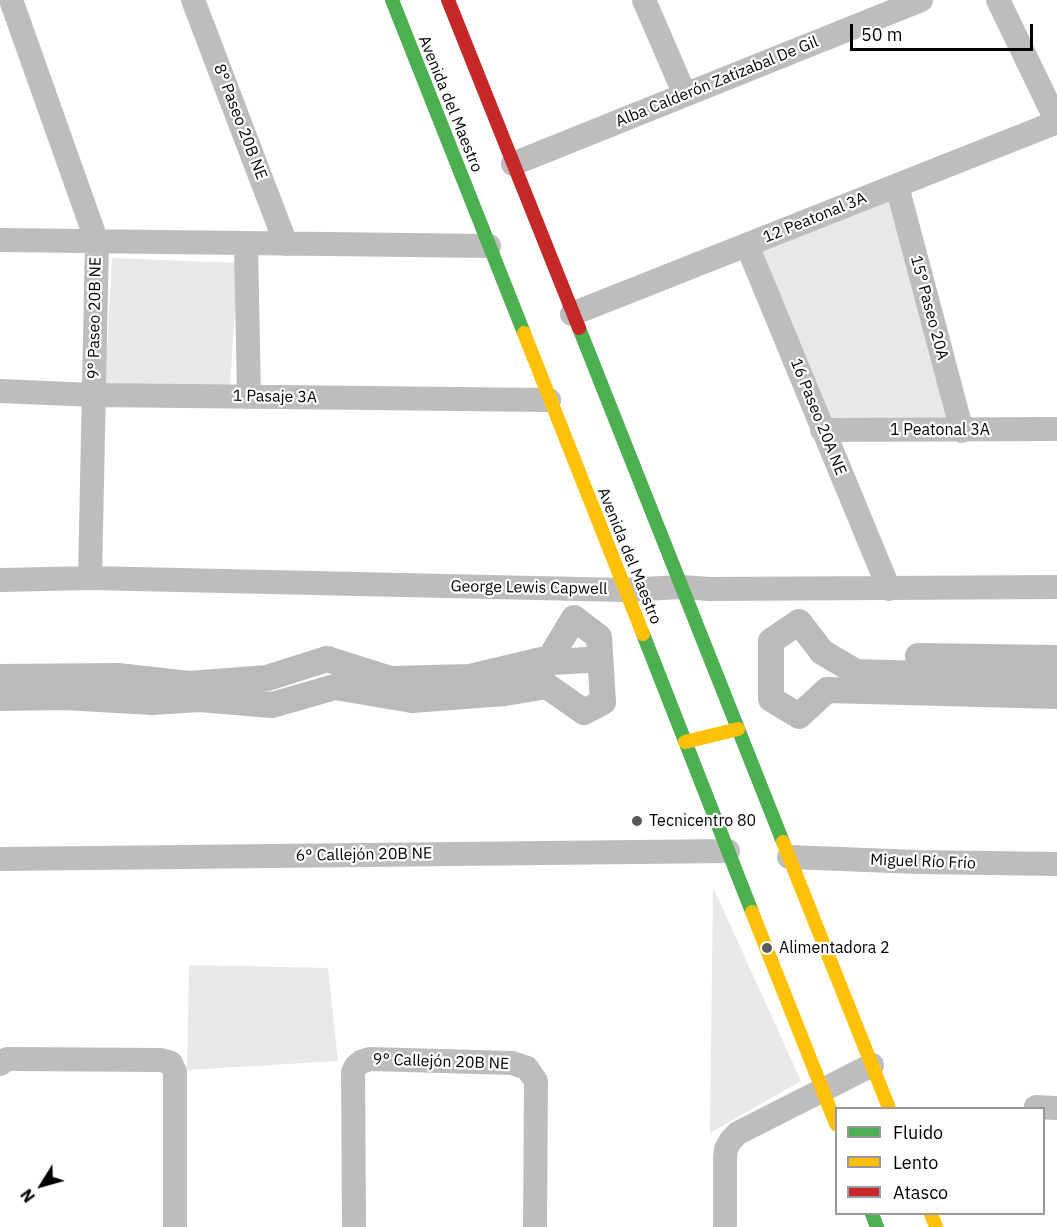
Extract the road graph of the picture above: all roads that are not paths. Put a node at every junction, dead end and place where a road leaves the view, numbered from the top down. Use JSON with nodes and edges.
{"nodes":[{"id":1,"x":11,"y":0,"type":"edge"},
{"id":2,"x":193,"y":0,"type":"edge"},
{"id":3,"x":392,"y":0,"type":"edge"},
{"id":4,"x":448,"y":0,"type":"edge"},
{"id":5,"x":644,"y":0,"type":"edge"},
{"id":6,"x":921,"y":0,"type":"edge"},
{"id":7,"x":998,"y":0,"type":"edge"},
{"id":8,"x":685,"y":95,"type":"junction"},
{"id":9,"x":1057,"y":122,"type":"edge"},
{"id":10,"x":513,"y":164,"type":"junction"},
{"id":11,"x":897,"y":186,"type":"junction"},
{"id":12,"x":0,"y":240,"type":"edge"},
{"id":13,"x":97,"y":242,"type":"junction"},
{"id":14,"x":246,"y":244,"type":"junction"},
{"id":15,"x":286,"y":244,"type":"junction"},
{"id":16,"x":747,"y":245,"type":"junction"},
{"id":17,"x":489,"y":246,"type":"junction"},
{"id":18,"x":572,"y":314,"type":"junction"},
{"id":19,"x":0,"y":391,"type":"edge"},
{"id":20,"x":94,"y":395,"type":"junction"},
{"id":21,"x":249,"y":397,"type":"junction"},
{"id":22,"x":549,"y":400,"type":"junction"},
{"id":23,"x":1057,"y":429,"type":"edge"},
{"id":24,"x":822,"y":430,"type":"junction"},
{"id":25,"x":962,"y":431,"type":"junction"},
{"id":26,"x":90,"y":578,"type":"junction"},
{"id":27,"x":0,"y":580,"type":"edge"},
{"id":28,"x":681,"y":587,"type":"junction"},
{"id":29,"x":1057,"y":587,"type":"edge"},
{"id":30,"x":889,"y":589,"type":"junction"},
{"id":31,"x":625,"y":590,"type":"junction"},
{"id":32,"x":738,"y":729,"type":"junction"},
{"id":33,"x":685,"y":742,"type":"junction"},
{"id":34,"x":728,"y":850,"type":"junction"},
{"id":35,"x":789,"y":857,"type":"junction"},
{"id":36,"x":0,"y":859,"type":"edge"},
{"id":37,"x":1057,"y":864,"type":"edge"},
{"id":38,"x":0,"y":1064,"type":"edge"},
{"id":39,"x":872,"y":1065,"type":"junction"},
{"id":40,"x":823,"y":1091,"type":"junction"},
{"id":41,"x":889,"y":1107,"type":"edge"},
{"id":42,"x":835,"y":1119,"type":"edge"},
{"id":43,"x":175,"y":1227,"type":"edge"},
{"id":44,"x":354,"y":1227,"type":"edge"},
{"id":45,"x":535,"y":1227,"type":"edge"},
{"id":46,"x":725,"y":1227,"type":"edge"}],
"edges":[{"from":1,"to":13,"type":"street","name":"9° Paseo 20B NE"},
{"from":2,"to":15,"type":"street","name":"8° Paseo 20B NE"},
{"from":3,"to":17,"type":"street","name":"Avenida del Maestro"},
{"from":4,"to":10,"type":"street"},
{"from":5,"to":8,"type":"street"},
{"from":6,"to":8,"type":"street","name":"Alba Calderón Zatizabal De Gil"},
{"from":7,"to":9,"type":"street"},
{"from":8,"to":10,"type":"street","name":"Alba Calderón Zatizabal De Gil"},
{"from":9,"to":11,"type":"street","name":"12 Peatonal 3A"},
{"from":10,"to":18,"type":"street"},
{"from":11,"to":16,"type":"street","name":"12 Peatonal 3A"},
{"from":11,"to":25,"type":"street","name":"15° Paseo 20A"},
{"from":12,"to":13,"type":"street"},
{"from":13,"to":14,"type":"street"},
{"from":13,"to":20,"type":"street","name":"9° Paseo 20B NE"},
{"from":14,"to":15,"type":"street"},
{"from":14,"to":21,"type":"street"},
{"from":15,"to":17,"type":"street"},
{"from":16,"to":18,"type":"street","name":"12 Peatonal 3A"},
{"from":16,"to":24,"type":"street","name":"16 Paseo 20A NE"},
{"from":17,"to":22,"type":"street","name":"Avenida del Maestro"},
{"from":18,"to":28,"type":"street"},
{"from":19,"to":20,"type":"street","name":"1 Pasaje 3A"},
{"from":20,"to":21,"type":"street","name":"1 Pasaje 3A"},
{"from":20,"to":26,"type":"street","name":"9° Paseo 20B NE"},
{"from":21,"to":22,"type":"street","name":"1 Pasaje 3A"},
{"from":22,"to":31,"type":"street","name":"Avenida del Maestro"},
{"from":23,"to":25,"type":"street","name":"1 Peatonal 3A"},
{"from":24,"to":25,"type":"street","name":"1 Peatonal 3A"},
{"from":24,"to":30,"type":"street","name":"16 Paseo 20A NE"},
{"from":26,"to":27,"type":"street","name":"George Lewis Capwell"},
{"from":26,"to":31,"type":"street","name":"George Lewis Capwell"},
{"from":28,"to":30,"type":"street","name":"George Lewis Capwell"},
{"from":28,"to":31,"type":"street","name":"George Lewis Capwell"},
{"from":28,"to":32,"type":"street"},
{"from":29,"to":30,"type":"street","name":"George Lewis Capwell"},
{"from":31,"to":33,"type":"street","name":"Avenida del Maestro"},
{"from":32,"to":33,"type":"street"},
{"from":32,"to":35,"type":"street"},
{"from":33,"to":34,"type":"street","name":"Avenida del Maestro"},
{"from":34,"to":36,"type":"street","name":"6° Callejón 20B NE"},
{"from":34,"to":40,"type":"street","name":"Avenida del Maestro"},
{"from":35,"to":37,"type":"street","name":"Miguel Río Frío"},
{"from":35,"to":39,"type":"street"},
{"from":38,"to":43,"type":"street"},
{"from":39,"to":40,"type":"street"},
{"from":39,"to":41,"type":"street"},
{"from":40,"to":42,"type":"street","name":"Avenida del Maestro"},
{"from":40,"to":46,"type":"street"},
{"from":44,"to":45,"type":"street","name":"9° Callejón 20B NE"}]}
